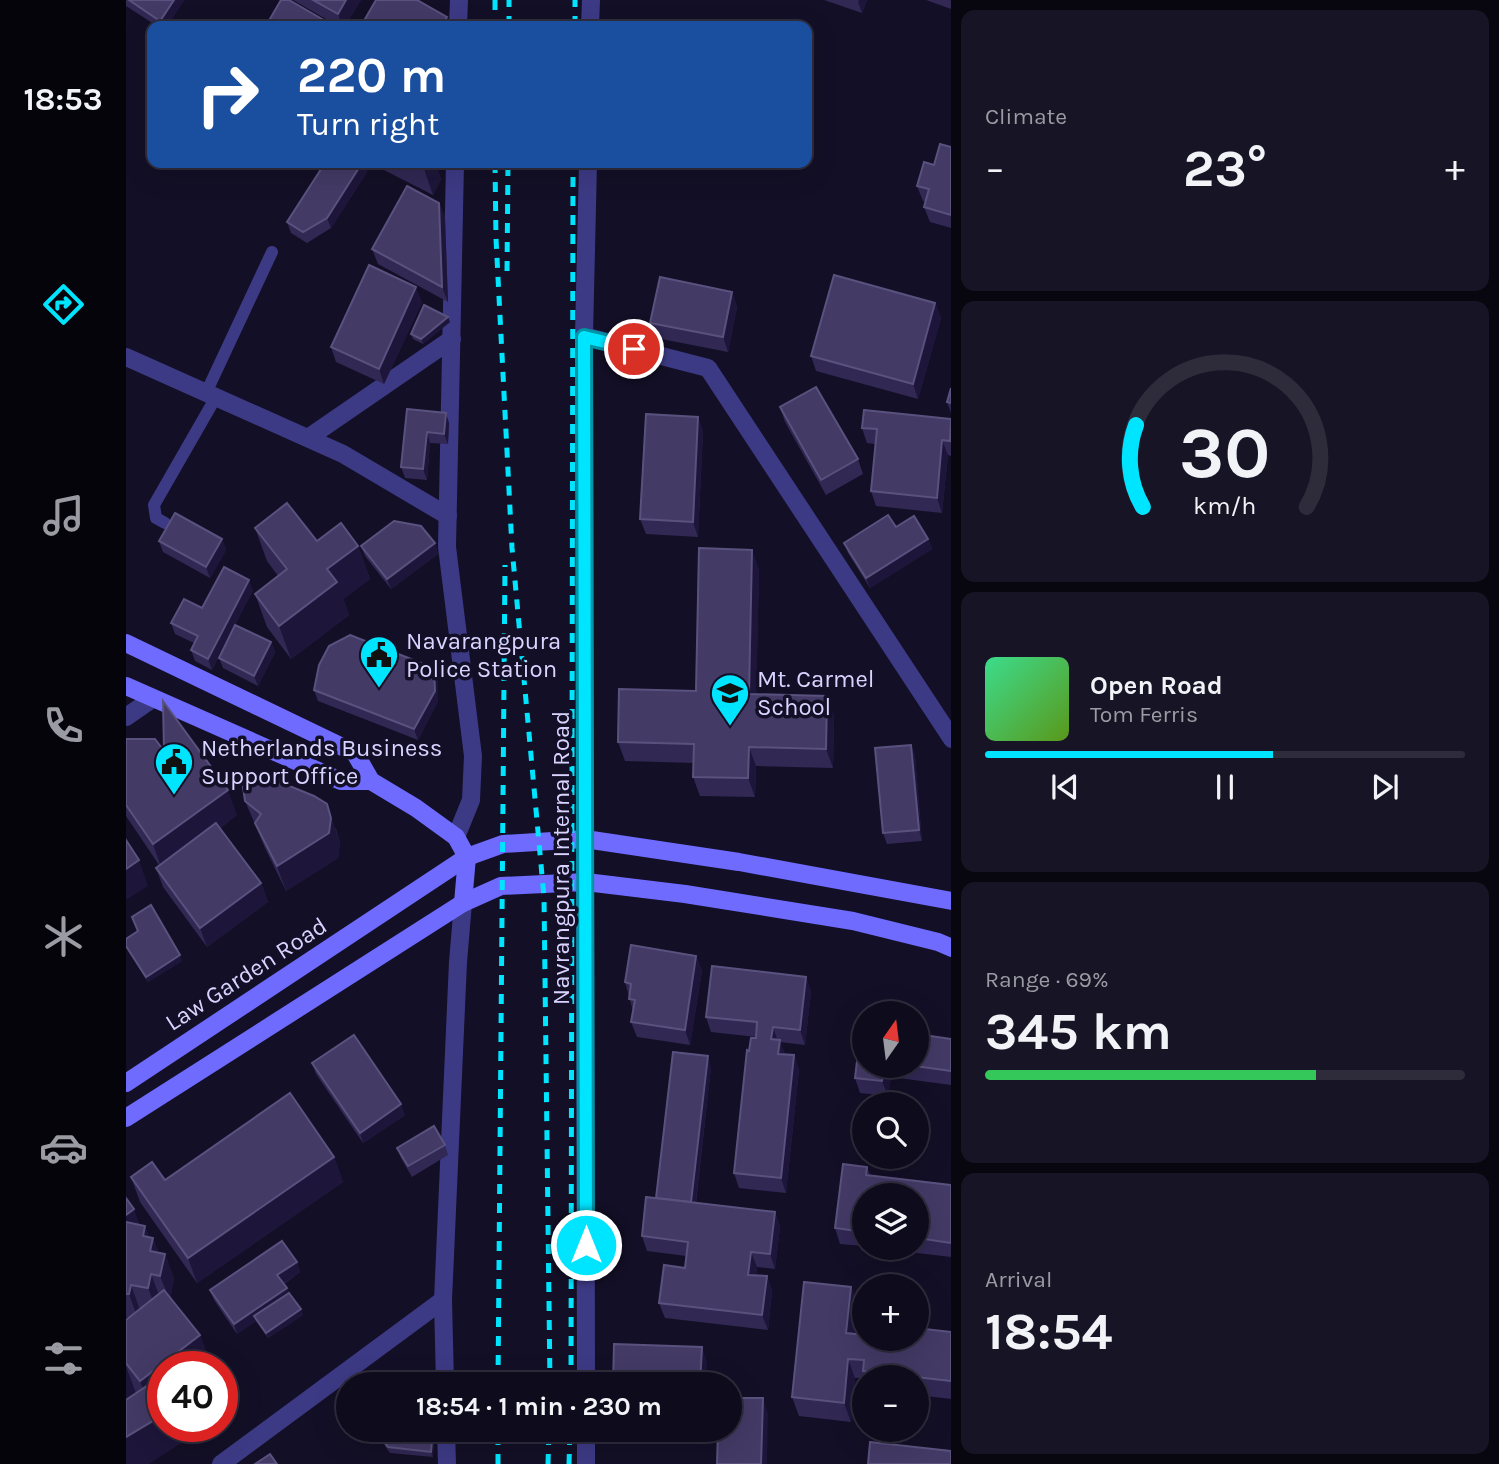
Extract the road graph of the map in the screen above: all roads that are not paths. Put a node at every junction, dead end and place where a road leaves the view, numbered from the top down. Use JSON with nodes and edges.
{"nodes":[{"id":1,"x":458,"y":0,"type":"edge"},
{"id":2,"x":591,"y":0,"type":"edge"},
{"id":3,"x":458,"y":21,"type":"edge"},
{"id":4,"x":590,"y":21,"type":"edge"},
{"id":5,"x":455,"y":168,"type":"edge"},
{"id":6,"x":588,"y":168,"type":"edge"},
{"id":7,"x":272,"y":252,"type":"dead end"},
{"id":8,"x":584,"y":337,"type":"junction"},
{"id":9,"x":452,"y":339,"type":"junction"},
{"id":10,"x":126,"y":357,"type":"edge"},
{"id":11,"x":211,"y":395,"type":"junction"},
{"id":12,"x":308,"y":438,"type":"junction"},
{"id":13,"x":448,"y":516,"type":"junction"},
{"id":14,"x":166,"y":523,"type":"edge"},
{"id":15,"x":126,"y":643,"type":"edge"},
{"id":16,"x":126,"y":686,"type":"edge"},
{"id":17,"x":152,"y":699,"type":"junction"},
{"id":18,"x":126,"y":717,"type":"edge"},
{"id":19,"x":951,"y":739,"type":"edge"},
{"id":20,"x":371,"y":781,"type":"junction"},
{"id":21,"x":456,"y":837,"type":"junction"},
{"id":22,"x":585,"y":839,"type":"junction"},
{"id":23,"x":467,"y":857,"type":"junction"},
{"id":24,"x":586,"y":882,"type":"junction"},
{"id":25,"x":951,"y":901,"type":"edge"},
{"id":26,"x":463,"y":903,"type":"junction"},
{"id":27,"x":951,"y":947,"type":"edge"},
{"id":28,"x":126,"y":1083,"type":"edge"},
{"id":29,"x":126,"y":1118,"type":"edge"},
{"id":30,"x":443,"y":1300,"type":"junction"},
{"id":31,"x":445,"y":1372,"type":"edge"},
{"id":32,"x":586,"y":1372,"type":"edge"},
{"id":33,"x":446,"y":1442,"type":"edge"},
{"id":34,"x":586,"y":1442,"type":"edge"},
{"id":35,"x":220,"y":1464,"type":"edge"},
{"id":36,"x":447,"y":1464,"type":"edge"},
{"id":37,"x":586,"y":1464,"type":"edge"}],
"edges":[{"from":1,"to":3,"type":"street"},
{"from":2,"to":4,"type":"street"},
{"from":5,"to":9,"type":"street"},
{"from":6,"to":8,"type":"street","name":"Navrangpura Internal Road"},
{"from":7,"to":11,"type":"lane"},
{"from":8,"to":19,"type":"street"},
{"from":8,"to":22,"type":"street","name":"Navrangpura Internal Road"},
{"from":9,"to":12,"type":"street"},
{"from":9,"to":13,"type":"street"},
{"from":10,"to":11,"type":"street"},
{"from":11,"to":12,"type":"street"},
{"from":11,"to":14,"type":"lane"},
{"from":12,"to":13,"type":"street"},
{"from":13,"to":21,"type":"street"},
{"from":15,"to":20,"type":"main road"},
{"from":16,"to":17,"type":"main road"},
{"from":17,"to":18,"type":"street"},
{"from":17,"to":20,"type":"main road"},
{"from":20,"to":21,"type":"main road"},
{"from":21,"to":23,"type":"main road"},
{"from":22,"to":23,"type":"main road","name":"Law Garden Road"},
{"from":22,"to":24,"type":"street","name":"Navrangpura Internal Road"},
{"from":22,"to":25,"type":"main road","name":"Law Garden Road"},
{"from":23,"to":26,"type":"main road"},
{"from":23,"to":28,"type":"main road","name":"Law Garden Road"},
{"from":24,"to":26,"type":"main road"},
{"from":24,"to":27,"type":"main road"},
{"from":24,"to":32,"type":"street","name":"Navrangpura Internal Road"},
{"from":26,"to":29,"type":"main road"},
{"from":26,"to":30,"type":"street"},
{"from":30,"to":31,"type":"street"},
{"from":30,"to":35,"type":"street"},
{"from":33,"to":36,"type":"street"},
{"from":34,"to":37,"type":"street"}]}
